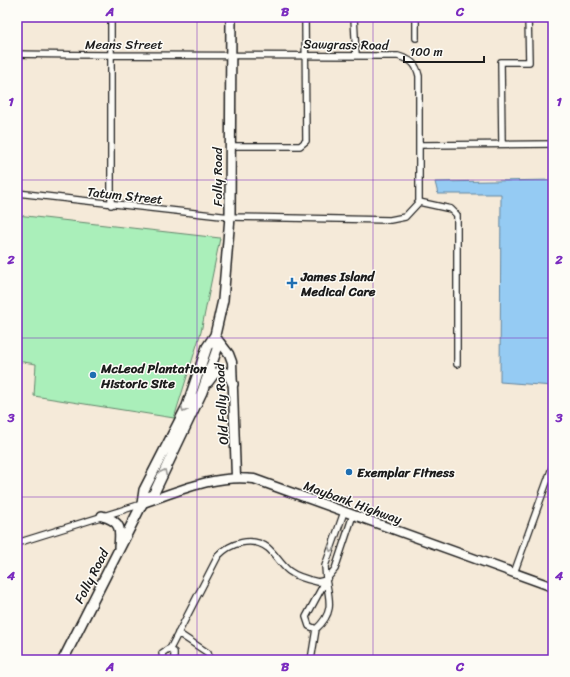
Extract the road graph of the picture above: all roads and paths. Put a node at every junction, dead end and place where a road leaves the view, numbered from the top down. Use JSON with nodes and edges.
{"nodes":[{"id":1,"x":111,"y":17,"type":"edge"},
{"id":2,"x":231,"y":17,"type":"edge"},
{"id":3,"x":306,"y":17,"type":"edge"},
{"id":4,"x":354,"y":17,"type":"edge"},
{"id":5,"x":416,"y":17,"type":"edge"},
{"id":6,"x":528,"y":17,"type":"edge"},
{"id":7,"x":416,"y":38,"type":"dead end"},
{"id":8,"x":17,"y":54,"type":"edge"},
{"id":9,"x":231,"y":55,"type":"junction"},
{"id":10,"x":306,"y":55,"type":"junction"},
{"id":11,"x":111,"y":56,"type":"junction"},
{"id":12,"x":356,"y":56,"type":"junction"},
{"id":13,"x":502,"y":144,"type":"junction"},
{"id":14,"x":553,"y":144,"type":"edge"},
{"id":15,"x":420,"y":145,"type":"junction"},
{"id":16,"x":230,"y":146,"type":"junction"},
{"id":17,"x":17,"y":194,"type":"edge"},
{"id":18,"x":419,"y":202,"type":"junction"},
{"id":19,"x":112,"y":205,"type":"junction"},
{"id":20,"x":230,"y":217,"type":"junction"},
{"id":21,"x":215,"y":336,"type":"junction"},
{"id":22,"x":457,"y":364,"type":"dead end"},
{"id":23,"x":233,"y":384,"type":"junction"},
{"id":24,"x":202,"y":392,"type":"junction"},
{"id":25,"x":553,"y":465,"type":"edge"},
{"id":26,"x":236,"y":477,"type":"junction"},
{"id":27,"x":142,"y":504,"type":"junction"},
{"id":28,"x":344,"y":512,"type":"junction"},
{"id":29,"x":353,"y":515,"type":"junction"},
{"id":30,"x":102,"y":516,"type":"junction"},
{"id":31,"x":17,"y":543,"type":"edge"},
{"id":32,"x":118,"y":552,"type":"junction"},
{"id":33,"x":514,"y":573,"type":"junction"},
{"id":34,"x":326,"y":580,"type":"junction"},
{"id":35,"x":553,"y":587,"type":"edge"},
{"id":36,"x":316,"y":629,"type":"junction"},
{"id":37,"x":178,"y":633,"type":"junction"},
{"id":38,"x":170,"y":649,"type":"junction"},
{"id":39,"x":63,"y":660,"type":"edge"},
{"id":40,"x":163,"y":660,"type":"edge"},
{"id":41,"x":174,"y":660,"type":"edge"},
{"id":42,"x":210,"y":660,"type":"edge"},
{"id":43,"x":311,"y":660,"type":"edge"}],
"edges":[{"from":1,"to":11,"type":"street"},
{"from":2,"to":9,"type":"main road","name":"Folly Road"},
{"from":3,"to":10,"type":"street"},
{"from":4,"to":12,"type":"street"},
{"from":5,"to":7,"type":"street"},
{"from":6,"to":13,"type":"street"},
{"from":8,"to":11,"type":"street","name":"Means Street"},
{"from":9,"to":10,"type":"street","name":"Sawgrass Road"},
{"from":9,"to":11,"type":"street","name":"Means Street"},
{"from":9,"to":16,"type":"main road","name":"Folly Road"},
{"from":10,"to":12,"type":"street","name":"Sawgrass Road"},
{"from":10,"to":16,"type":"street"},
{"from":11,"to":19,"type":"street"},
{"from":12,"to":15,"type":"street","name":"Sawgrass Road"},
{"from":13,"to":14,"type":"street"},
{"from":13,"to":15,"type":"street"},
{"from":15,"to":18,"type":"street","name":"Sawgrass Road"},
{"from":16,"to":20,"type":"main road","name":"Folly Road"},
{"from":17,"to":19,"type":"street","name":"Tatum Street"},
{"from":18,"to":20,"type":"street","name":"Tatum Street"},
{"from":18,"to":22,"type":"street"},
{"from":19,"to":20,"type":"street","name":"Tatum Street"},
{"from":20,"to":21,"type":"main road","name":"Folly Road"},
{"from":21,"to":23,"type":"main road","name":"Old Folly Road"},
{"from":21,"to":24,"type":"main road","name":"Folly Road"},
{"from":21,"to":27,"type":"main road","name":"Folly Road","one_way":true},
{"from":23,"to":24,"type":"main road"},
{"from":23,"to":26,"type":"main road","name":"Old Folly Road"},
{"from":27,"to":24,"type":"main road","name":"Folly Road","one_way":true},
{"from":25,"to":33,"type":"street"},
{"from":26,"to":27,"type":"main road","name":"Maybank Highway"},
{"from":26,"to":28,"type":"main road","name":"Maybank Highway"},
{"from":27,"to":30,"type":"street"},
{"from":27,"to":32,"type":"main road","name":"Folly Road"},
{"from":28,"to":29,"type":"main road","name":"Maybank Highway"},
{"from":28,"to":34,"type":"street","one_way":true},
{"from":29,"to":33,"type":"main road","name":"Maybank Highway"},
{"from":29,"to":34,"type":"street"},
{"from":30,"to":31,"type":"street"},
{"from":30,"to":32,"type":"main road"},
{"from":32,"to":39,"type":"main road","name":"Folly Road"},
{"from":33,"to":35,"type":"main road","name":"Maybank Highway"},
{"from":34,"to":36,"type":"street"},
{"from":34,"to":36,"type":"street"},
{"from":34,"to":37,"type":"street"},
{"from":36,"to":43,"type":"street"},
{"from":37,"to":38,"type":"street"},
{"from":37,"to":42,"type":"street"},
{"from":38,"to":40,"type":"street"},
{"from":38,"to":41,"type":"street"}]}
